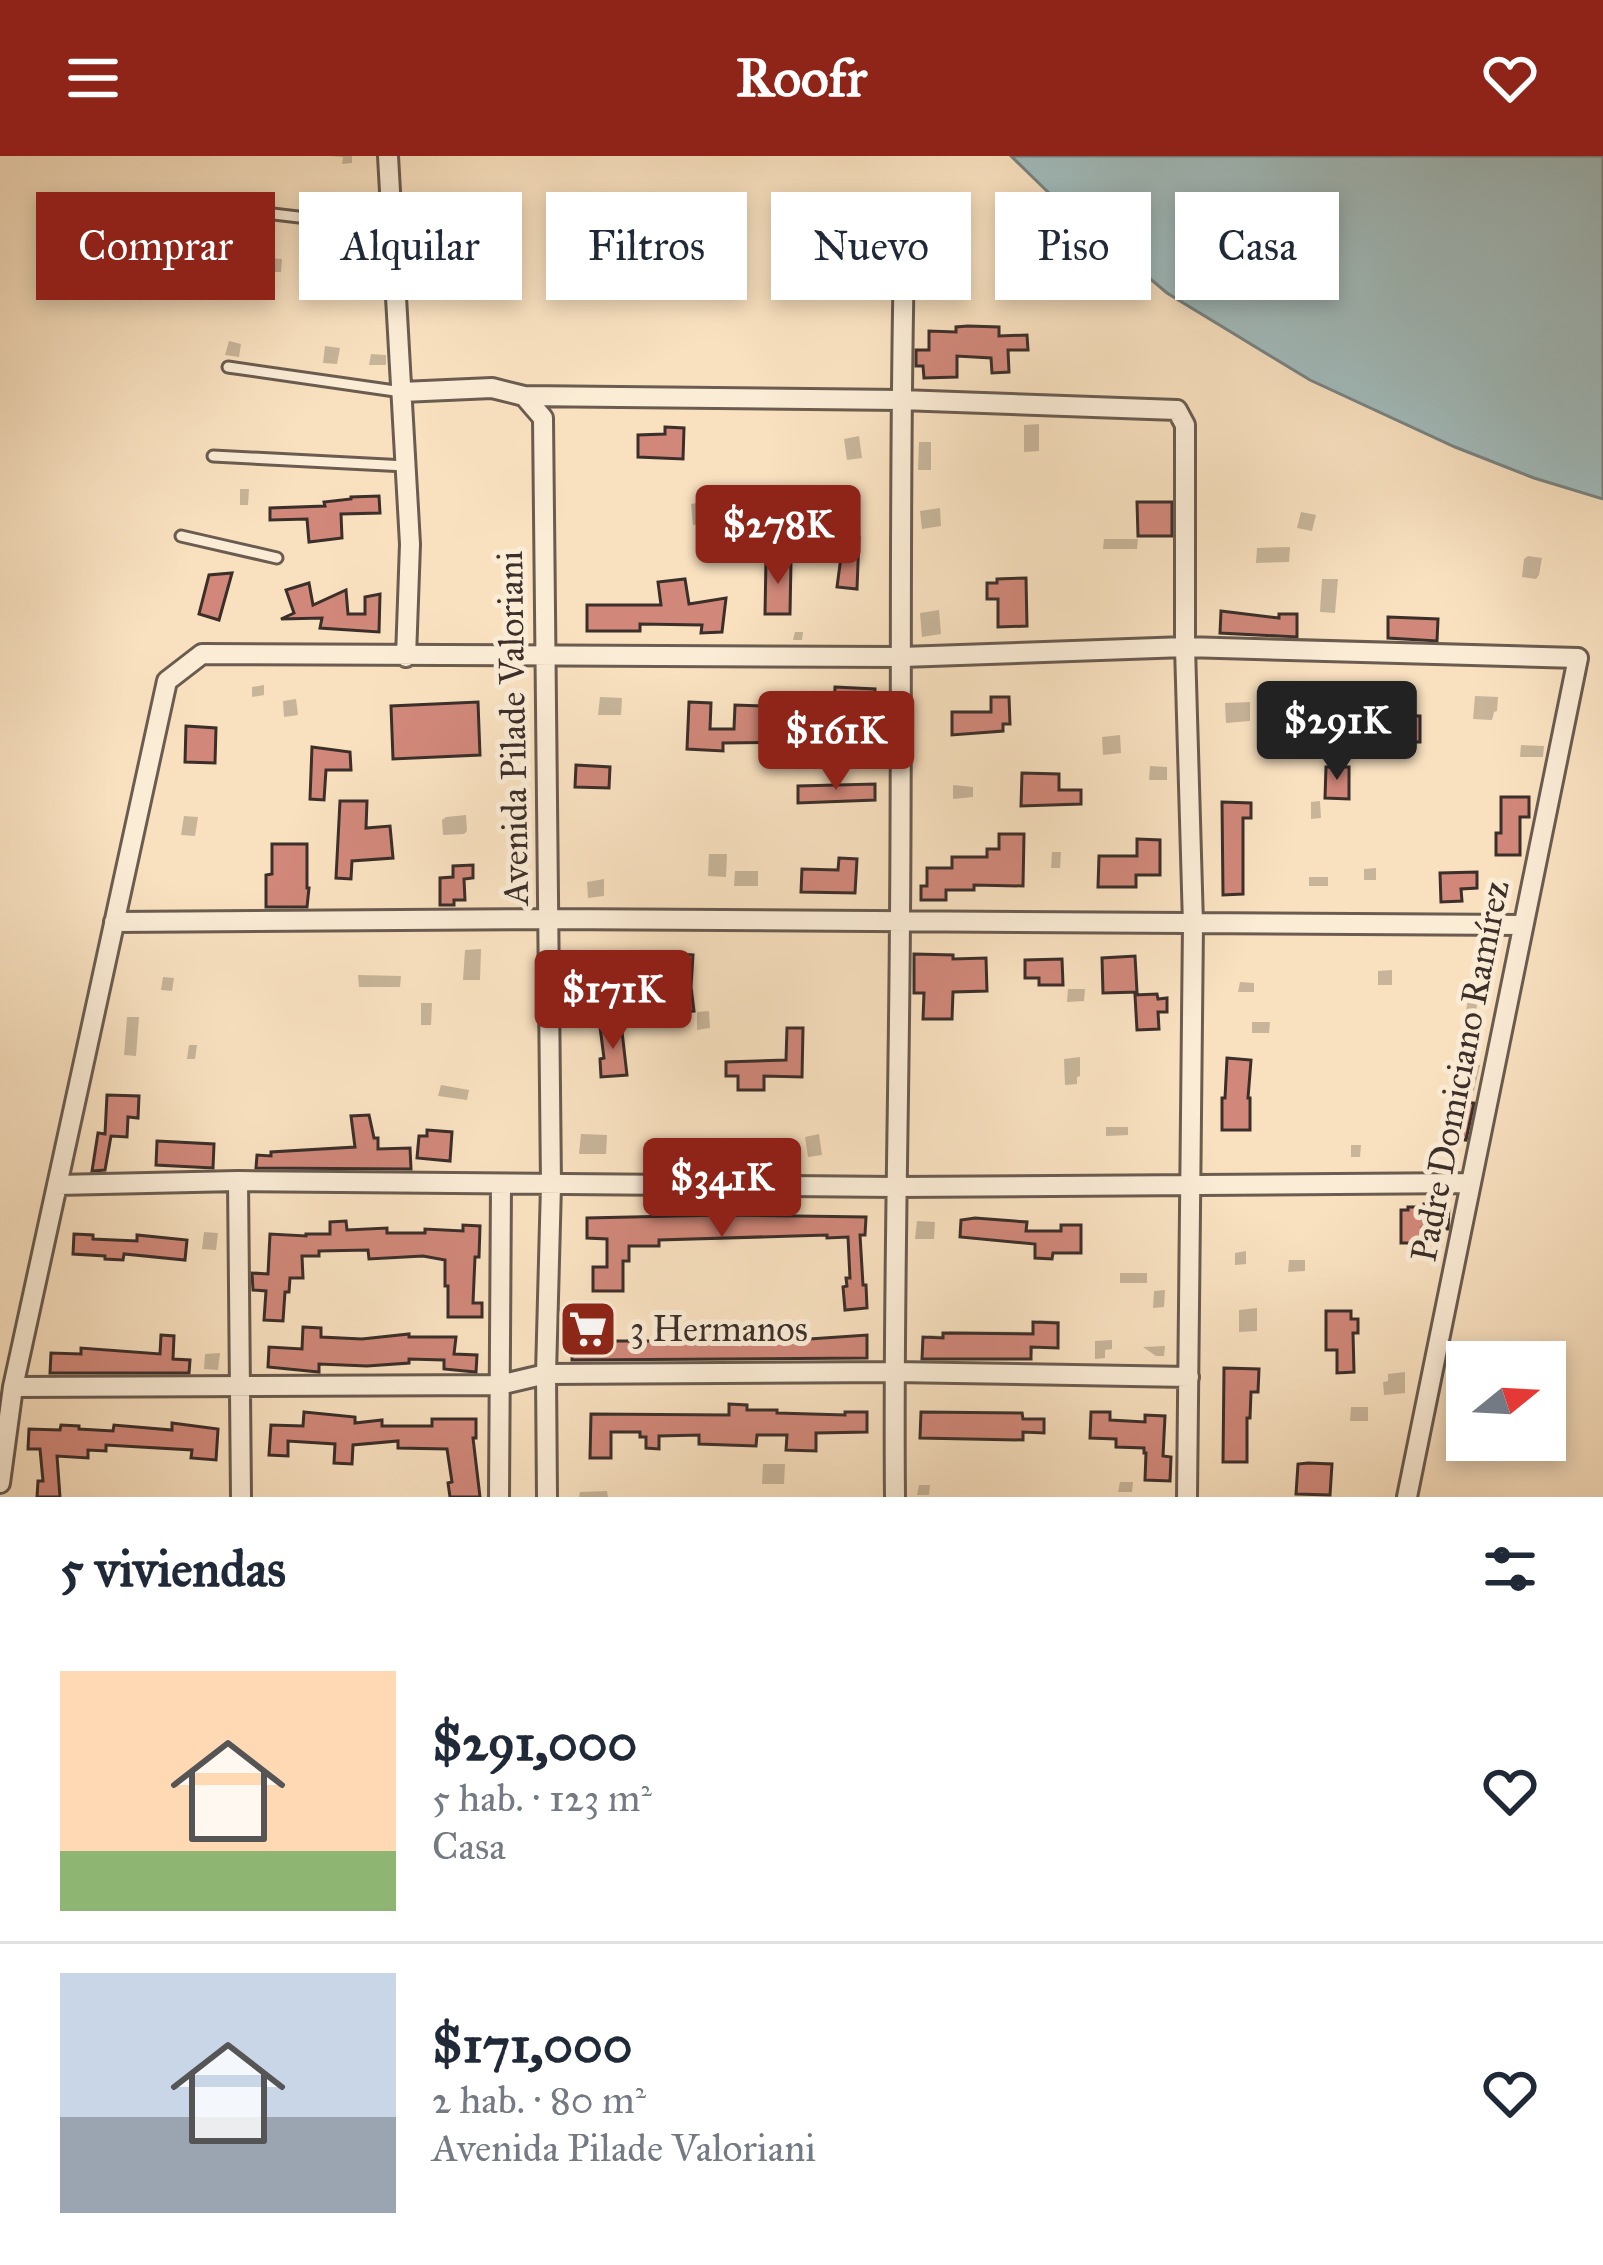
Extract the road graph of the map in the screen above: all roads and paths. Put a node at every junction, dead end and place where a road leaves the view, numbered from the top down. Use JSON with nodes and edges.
{"nodes":[{"id":1,"x":388,"y":156,"type":"edge"},
{"id":2,"x":390,"y":192,"type":"edge"},
{"id":3,"x":396,"y":300,"type":"edge"},
{"id":4,"x":903,"y":300,"type":"edge"},
{"id":5,"x":228,"y":367,"type":"dead end"},
{"id":6,"x":402,"y":392,"type":"junction"},
{"id":7,"x":524,"y":397,"type":"junction"},
{"id":8,"x":901,"y":400,"type":"junction"},
{"id":9,"x":213,"y":456,"type":"dead end"},
{"id":10,"x":406,"y":466,"type":"junction"},
{"id":11,"x":181,"y":536,"type":"dead end"},
{"id":12,"x":277,"y":558,"type":"dead end"},
{"id":13,"x":1185,"y":647,"type":"junction"},
{"id":14,"x":545,"y":656,"type":"junction"},
{"id":15,"x":406,"y":657,"type":"junction"},
{"id":16,"x":902,"y":657,"type":"junction"},
{"id":17,"x":548,"y":919,"type":"junction"},
{"id":18,"x":114,"y":922,"type":"junction"},
{"id":19,"x":900,"y":923,"type":"junction"},
{"id":20,"x":1193,"y":924,"type":"junction"},
{"id":21,"x":1523,"y":925,"type":"junction"},
{"id":22,"x":238,"y":1181,"type":"junction"},
{"id":23,"x":1471,"y":1183,"type":"junction"},
{"id":24,"x":501,"y":1184,"type":"junction"},
{"id":25,"x":57,"y":1185,"type":"junction"},
{"id":26,"x":551,"y":1185,"type":"junction"},
{"id":27,"x":1190,"y":1185,"type":"junction"},
{"id":28,"x":895,"y":1187,"type":"junction"},
{"id":29,"x":894,"y":1372,"type":"junction"},
{"id":30,"x":546,"y":1374,"type":"junction"},
{"id":31,"x":1189,"y":1377,"type":"junction"},
{"id":32,"x":499,"y":1384,"type":"junction"},
{"id":33,"x":241,"y":1386,"type":"junction"},
{"id":34,"x":13,"y":1388,"type":"junction"},
{"id":35,"x":0,"y":1483,"type":"edge"},
{"id":36,"x":241,"y":1497,"type":"edge"},
{"id":37,"x":499,"y":1497,"type":"edge"},
{"id":38,"x":547,"y":1497,"type":"edge"},
{"id":39,"x":895,"y":1497,"type":"edge"},
{"id":40,"x":1187,"y":1497,"type":"edge"},
{"id":41,"x":1407,"y":1497,"type":"edge"}],
"edges":[{"from":1,"to":2,"type":"street"},
{"from":3,"to":6,"type":"street"},
{"from":4,"to":8,"type":"street"},
{"from":5,"to":6,"type":"lane"},
{"from":6,"to":7,"type":"street"},
{"from":6,"to":10,"type":"street"},
{"from":7,"to":8,"type":"street"},
{"from":7,"to":14,"type":"street","name":"Avenida Pilade Valoriani"},
{"from":8,"to":13,"type":"street"},
{"from":8,"to":16,"type":"street"},
{"from":9,"to":10,"type":"lane"},
{"from":10,"to":15,"type":"street"},
{"from":11,"to":12,"type":"lane"},
{"from":13,"to":16,"type":"street"},
{"from":13,"to":20,"type":"street"},
{"from":13,"to":21,"type":"street","name":"Padre Domiciano Ramírez"},
{"from":14,"to":15,"type":"street"},
{"from":14,"to":16,"type":"street"},
{"from":14,"to":17,"type":"street","name":"Avenida Pilade Valoriani"},
{"from":15,"to":18,"type":"street"},
{"from":16,"to":19,"type":"street"},
{"from":17,"to":18,"type":"street"},
{"from":17,"to":19,"type":"street"},
{"from":17,"to":26,"type":"street","name":"Avenida Pilade Valoriani"},
{"from":18,"to":25,"type":"street"},
{"from":19,"to":20,"type":"street"},
{"from":19,"to":28,"type":"street"},
{"from":20,"to":21,"type":"street"},
{"from":20,"to":27,"type":"street"},
{"from":21,"to":23,"type":"street","name":"Padre Domiciano Ramírez"},
{"from":22,"to":24,"type":"street"},
{"from":22,"to":25,"type":"street"},
{"from":22,"to":33,"type":"street"},
{"from":23,"to":27,"type":"street"},
{"from":23,"to":41,"type":"street","name":"Padre Domiciano Ramírez"},
{"from":24,"to":26,"type":"street"},
{"from":24,"to":32,"type":"street"},
{"from":25,"to":34,"type":"street"},
{"from":26,"to":28,"type":"street"},
{"from":26,"to":30,"type":"street","name":"Avenida Pilade Valoriani"},
{"from":27,"to":28,"type":"street"},
{"from":27,"to":31,"type":"street"},
{"from":28,"to":29,"type":"street"},
{"from":29,"to":30,"type":"street"},
{"from":29,"to":31,"type":"street"},
{"from":29,"to":39,"type":"street"},
{"from":30,"to":32,"type":"street"},
{"from":30,"to":38,"type":"street","name":"Avenida Pilade Valoriani"},
{"from":31,"to":40,"type":"street"},
{"from":32,"to":33,"type":"street"},
{"from":32,"to":37,"type":"street"},
{"from":33,"to":34,"type":"street"},
{"from":33,"to":36,"type":"street"},
{"from":34,"to":35,"type":"street"}]}
